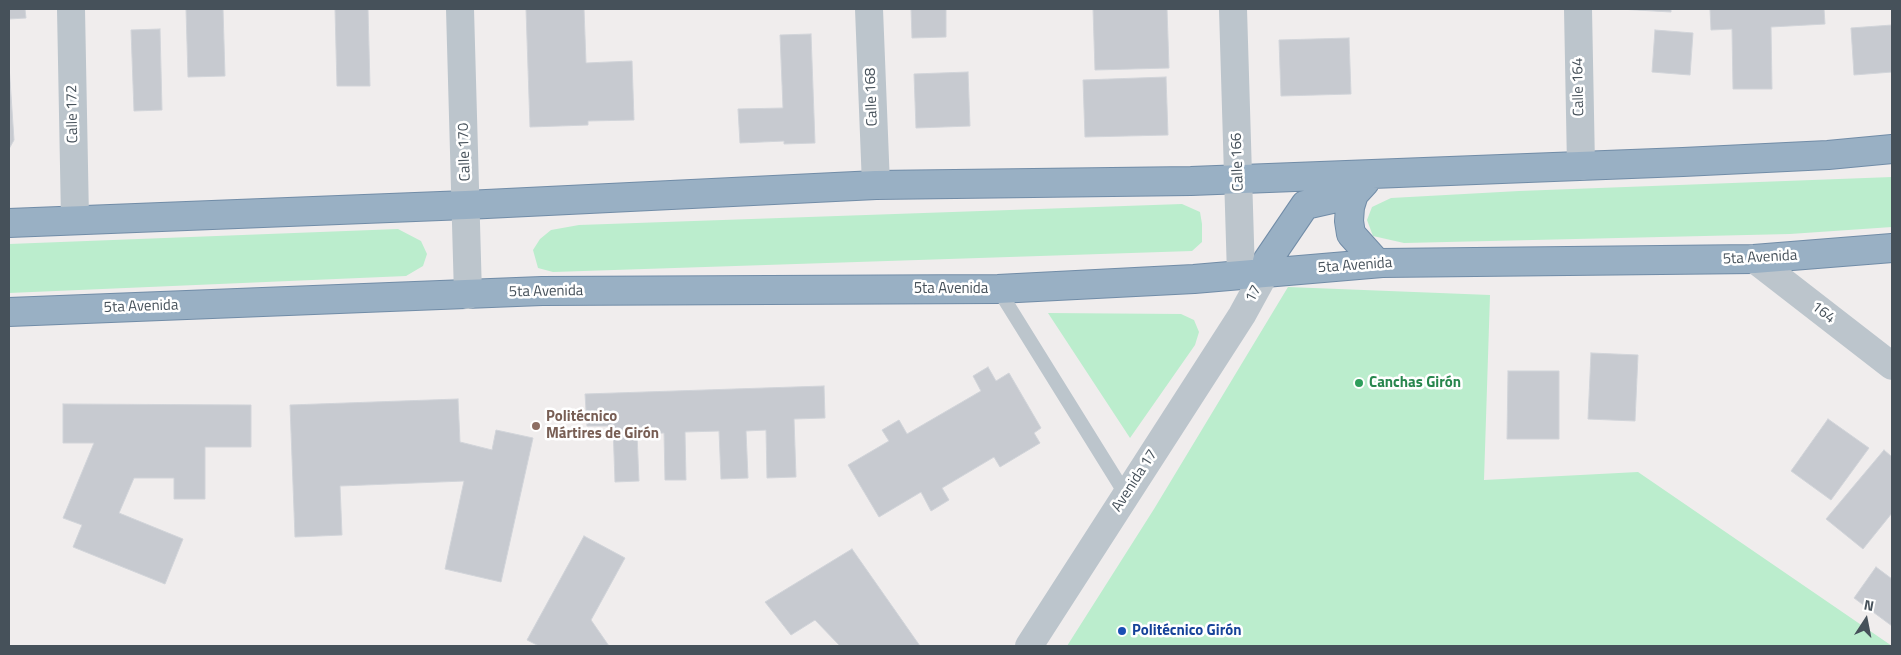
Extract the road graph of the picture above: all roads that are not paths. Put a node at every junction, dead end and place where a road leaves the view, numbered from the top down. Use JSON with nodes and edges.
{"nodes":[{"id":1,"x":71,"y":9,"type":"edge"},
{"id":2,"x":460,"y":9,"type":"edge"},
{"id":3,"x":869,"y":9,"type":"edge"},
{"id":4,"x":1233,"y":9,"type":"edge"},
{"id":5,"x":1578,"y":9,"type":"edge"},
{"id":6,"x":1892,"y":149,"type":"edge"},
{"id":7,"x":1581,"y":166,"type":"junction"},
{"id":8,"x":1373,"y":173,"type":"junction"},
{"id":9,"x":1239,"y":179,"type":"junction"},
{"id":10,"x":876,"y":185,"type":"junction"},
{"id":11,"x":1354,"y":194,"type":"junction"},
{"id":12,"x":466,"y":205,"type":"junction"},
{"id":13,"x":75,"y":219,"type":"junction"},
{"id":14,"x":9,"y":223,"type":"edge"},
{"id":15,"x":1892,"y":248,"type":"edge"},
{"id":16,"x":1754,"y":259,"type":"junction"},
{"id":17,"x":1377,"y":263,"type":"junction"},
{"id":18,"x":1253,"y":274,"type":"junction"},
{"id":19,"x":998,"y":289,"type":"junction"},
{"id":20,"x":468,"y":295,"type":"junction"},
{"id":21,"x":9,"y":312,"type":"edge"},
{"id":22,"x":1242,"y":316,"type":"joint"},
{"id":23,"x":1892,"y":366,"type":"edge"},
{"id":24,"x":1126,"y":495,"type":"junction"},
{"id":25,"x":1029,"y":646,"type":"edge"}],
"edges":[{"from":1,"to":13,"type":"street","name":"Calle 172"},
{"from":2,"to":12,"type":"street","name":"Calle 170"},
{"from":3,"to":10,"type":"street","name":"Calle 168"},
{"from":4,"to":9,"type":"street","name":"Calle 166"},
{"from":5,"to":7,"type":"street","name":"Calle 164"},
{"from":6,"to":7,"type":"highway"},
{"from":7,"to":8,"type":"highway"},
{"from":8,"to":9,"type":"highway"},
{"from":8,"to":11,"type":"highway"},
{"from":9,"to":10,"type":"highway"},
{"from":9,"to":18,"type":"street","name":"Calle 166"},
{"from":10,"to":12,"type":"highway"},
{"from":11,"to":17,"type":"highway"},
{"from":11,"to":18,"type":"highway"},
{"from":12,"to":13,"type":"highway"},
{"from":12,"to":20,"type":"street","name":"Calle 170"},
{"from":13,"to":14,"type":"highway"},
{"from":15,"to":16,"type":"highway","name":"5ta Avenida"},
{"from":16,"to":17,"type":"highway","name":"5ta Avenida"},
{"from":16,"to":23,"type":"street","name":"164"},
{"from":17,"to":18,"type":"highway","name":"5ta Avenida"},
{"from":18,"to":19,"type":"highway","name":"5ta Avenida"},
{"from":18,"to":22,"type":"street","name":"Calle 166"},
{"from":19,"to":20,"type":"highway","name":"5ta Avenida"},
{"from":19,"to":24,"type":"lane"},
{"from":20,"to":21,"type":"highway","name":"5ta Avenida"},
{"from":22,"to":24,"type":"street","name":"Avenida 17"},
{"from":24,"to":25,"type":"street","name":"Avenida 17"}]}
